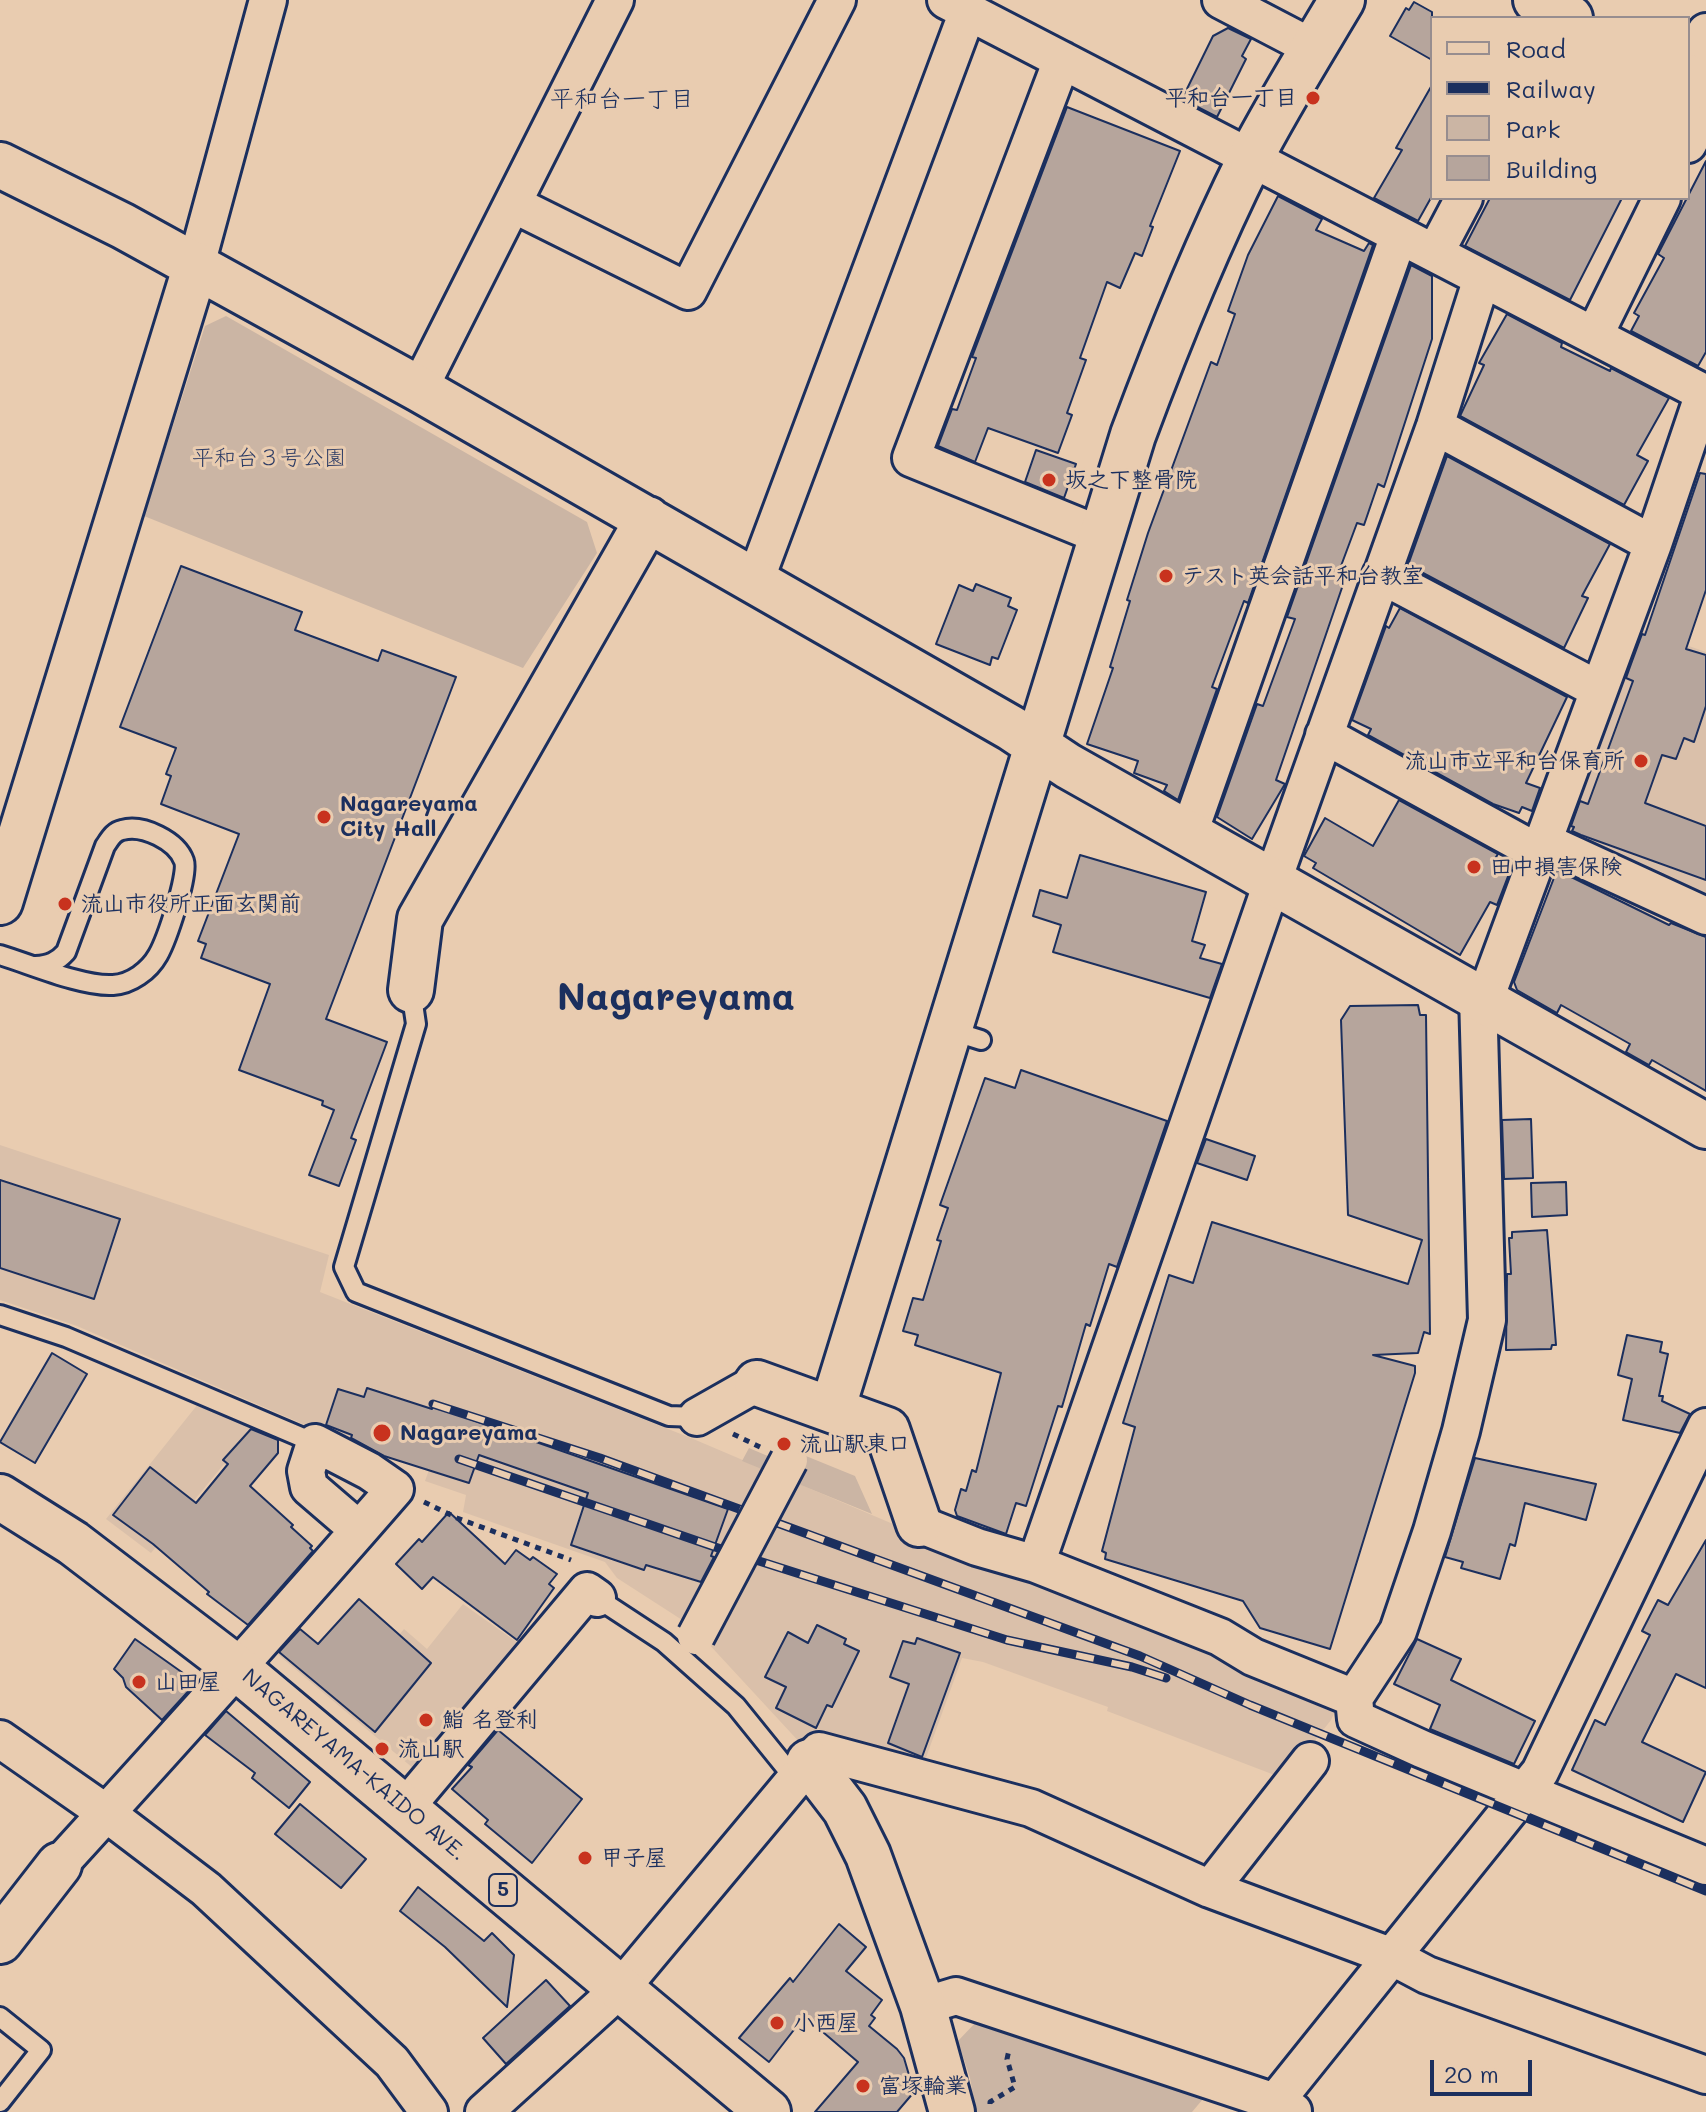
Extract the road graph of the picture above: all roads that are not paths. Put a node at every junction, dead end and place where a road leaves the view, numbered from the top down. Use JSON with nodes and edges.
{"nodes":[{"id":1,"x":268,"y":0,"type":"edge"},
{"id":2,"x":614,"y":0,"type":"edge"},
{"id":3,"x":837,"y":0,"type":"edge"},
{"id":4,"x":1221,"y":0,"type":"edge"},
{"id":5,"x":1342,"y":0,"type":"edge"},
{"id":6,"x":967,"y":6,"type":"edge"},
{"id":7,"x":1706,"y":32,"type":"edge"},
{"id":8,"x":1313,"y":48,"type":"junction"},
{"id":9,"x":1062,"y":60,"type":"junction"},
{"id":10,"x":1690,"y":63,"type":"edge"},
{"id":11,"x":1706,"y":108,"type":"edge"},
{"id":12,"x":1690,"y":140,"type":"edge"},
{"id":13,"x":1252,"y":157,"type":"junction"},
{"id":14,"x":0,"y":165,"type":"edge"},
{"id":15,"x":1463,"y":200,"type":"edge"},
{"id":16,"x":1661,"y":200,"type":"edge"},
{"id":17,"x":513,"y":204,"type":"junction"},
{"id":18,"x":1399,"y":235,"type":"junction"},
{"id":19,"x":1435,"y":253,"type":"junction"},
{"id":20,"x":196,"y":265,"type":"junction"},
{"id":21,"x":1482,"y":278,"type":"junction"},
{"id":22,"x":1594,"y":336,"type":"junction"},
{"id":23,"x":419,"y":389,"type":"junction"},
{"id":24,"x":1705,"y":394,"type":"edge"},
{"id":25,"x":1435,"y":426,"type":"junction"},
{"id":26,"x":648,"y":519,"type":"junction"},
{"id":27,"x":1100,"y":535,"type":"junction"},
{"id":28,"x":1653,"y":544,"type":"junction"},
{"id":29,"x":1381,"y":575,"type":"junction"},
{"id":30,"x":755,"y":581,"type":"junction"},
{"id":31,"x":1599,"y":690,"type":"junction"},
{"id":32,"x":1324,"y":735,"type":"junction"},
{"id":33,"x":1035,"y":745,"type":"junction"},
{"id":34,"x":1189,"y":833,"type":"junction"},
{"id":35,"x":1541,"y":847,"type":"junction"},
{"id":36,"x":1273,"y":880,"type":"junction"},
{"id":37,"x":0,"y":902,"type":"edge"},
{"id":38,"x":1706,"y":916,"type":"edge"},
{"id":39,"x":0,"y":955,"type":"edge"},
{"id":40,"x":36,"y":966,"type":"junction"},
{"id":41,"x":411,"y":990,"type":"joint"},
{"id":42,"x":1481,"y":997,"type":"junction"},
{"id":43,"x":1706,"y":1126,"type":"edge"},
{"id":44,"x":0,"y":1315,"type":"edge"},
{"id":45,"x":757,"y":1383,"type":"joint"},
{"id":46,"x":832,"y":1410,"type":"junction"},
{"id":47,"x":697,"y":1417,"type":"joint"},
{"id":48,"x":1706,"y":1427,"type":"edge"},
{"id":49,"x":315,"y":1443,"type":"junction"},
{"id":50,"x":789,"y":1460,"type":"dead end"},
{"id":51,"x":0,"y":1497,"type":"edge"},
{"id":52,"x":919,"y":1524,"type":"joint"},
{"id":53,"x":359,"y":1530,"type":"junction"},
{"id":54,"x":1036,"y":1564,"type":"junction"},
{"id":55,"x":592,"y":1595,"type":"joint"},
{"id":56,"x":696,"y":1636,"type":"dead end"},
{"id":57,"x":238,"y":1669,"type":"junction"},
{"id":58,"x":1354,"y":1698,"type":"junction"},
{"id":59,"x":0,"y":1739,"type":"edge"},
{"id":60,"x":1310,"y":1761,"type":"dead end"},
{"id":61,"x":802,"y":1770,"type":"junction"},
{"id":62,"x":1527,"y":1791,"type":"junction"},
{"id":63,"x":405,"y":1808,"type":"junction"},
{"id":64,"x":106,"y":1813,"type":"junction"},
{"id":65,"x":59,"y":1865,"type":"joint"},
{"id":66,"x":1706,"y":1866,"type":"edge"},
{"id":67,"x":1210,"y":1889,"type":"junction"},
{"id":68,"x":0,"y":1941,"type":"edge"},
{"id":69,"x":1393,"y":1957,"type":"junction"},
{"id":70,"x":621,"y":1988,"type":"junction"},
{"id":71,"x":923,"y":2006,"type":"junction"},
{"id":72,"x":0,"y":2017,"type":"edge"},
{"id":73,"x":1706,"y":2075,"type":"edge"},
{"id":74,"x":0,"y":2102,"type":"edge"},
{"id":75,"x":1279,"y":2109,"type":"edge"},
{"id":76,"x":429,"y":2112,"type":"edge"},
{"id":77,"x":484,"y":2112,"type":"edge"},
{"id":78,"x":768,"y":2112,"type":"edge"},
{"id":79,"x":952,"y":2112,"type":"edge"}],
"edges":[{"from":1,"to":20,"type":"street"},
{"from":2,"to":17,"type":"street"},
{"from":3,"to":17,"type":"street"},
{"from":4,"to":8,"type":"street"},
{"from":5,"to":8,"type":"street"},
{"from":6,"to":9,"type":"street"},
{"from":6,"to":30,"type":"street"},
{"from":7,"to":10,"type":"street"},
{"from":8,"to":13,"type":"street"},
{"from":9,"to":13,"type":"street"},
{"from":9,"to":27,"type":"street"},
{"from":11,"to":12,"type":"street"},
{"from":13,"to":18,"type":"street"},
{"from":13,"to":27,"type":"street"},
{"from":14,"to":20,"type":"street"},
{"from":15,"to":19,"type":"street"},
{"from":16,"to":22,"type":"street"},
{"from":17,"to":23,"type":"street"},
{"from":18,"to":19,"type":"street"},
{"from":18,"to":34,"type":"street"},
{"from":19,"to":21,"type":"street"},
{"from":20,"to":23,"type":"street"},
{"from":20,"to":37,"type":"street"},
{"from":21,"to":22,"type":"street"},
{"from":21,"to":25,"type":"street"},
{"from":22,"to":24,"type":"street"},
{"from":23,"to":26,"type":"street"},
{"from":24,"to":28,"type":"street"},
{"from":25,"to":28,"type":"street"},
{"from":25,"to":29,"type":"street"},
{"from":26,"to":30,"type":"street"},
{"from":26,"to":41,"type":"street"},
{"from":27,"to":33,"type":"street"},
{"from":28,"to":31,"type":"street"},
{"from":29,"to":31,"type":"street"},
{"from":29,"to":32,"type":"street"},
{"from":30,"to":33,"type":"street"},
{"from":31,"to":35,"type":"street"},
{"from":32,"to":35,"type":"street"},
{"from":32,"to":36,"type":"street"},
{"from":33,"to":34,"type":"street"},
{"from":33,"to":46,"type":"street"},
{"from":34,"to":36,"type":"street"},
{"from":35,"to":38,"type":"street"},
{"from":35,"to":42,"type":"street"},
{"from":36,"to":42,"type":"street"},
{"from":36,"to":54,"type":"street"},
{"from":39,"to":40,"type":"lane"},
{"from":40,"to":40,"type":"lane"},
{"from":41,"to":47,"type":"lane"},
{"from":42,"to":43,"type":"street"},
{"from":42,"to":58,"type":"street"},
{"from":44,"to":49,"type":"lane"},
{"from":45,"to":46,"type":"street"},
{"from":45,"to":47,"type":"street"},
{"from":46,"to":52,"type":"street"},
{"from":48,"to":62,"type":"street"},
{"from":49,"to":53,"type":"street"},
{"from":49,"to":53,"type":"street"},
{"from":50,"to":56,"type":"street","bridge":true},
{"from":51,"to":57,"type":"street","name":"NAGAREYAMA-KAIDO AVE.","number":"5"},
{"from":52,"to":54,"type":"street"},
{"from":53,"to":57,"type":"street"},
{"from":54,"to":58,"type":"street"},
{"from":55,"to":61,"type":"lane"},
{"from":55,"to":63,"type":"street"},
{"from":57,"to":63,"type":"street","name":"NAGAREYAMA-KAIDO AVE.","number":"5"},
{"from":57,"to":64,"type":"street"},
{"from":58,"to":62,"type":"street"},
{"from":59,"to":64,"type":"street"},
{"from":60,"to":67,"type":"street"},
{"from":61,"to":67,"type":"street"},
{"from":61,"to":70,"type":"street"},
{"from":61,"to":71,"type":"street"},
{"from":62,"to":66,"type":"street"},
{"from":62,"to":69,"type":"street"},
{"from":63,"to":70,"type":"street","name":"NAGAREYAMA-KAIDO AVE.","number":"5"},
{"from":64,"to":65,"type":"street"},
{"from":64,"to":76,"type":"street"},
{"from":65,"to":68,"type":"street"},
{"from":67,"to":69,"type":"street"},
{"from":69,"to":73,"type":"street"},
{"from":69,"to":75,"type":"street"},
{"from":70,"to":77,"type":"street"},
{"from":70,"to":78,"type":"street","name":"NAGAREYAMA-KAIDO AVE.","number":"5"},
{"from":71,"to":75,"type":"street"},
{"from":71,"to":79,"type":"street"},
{"from":72,"to":74,"type":"lane"}]}
